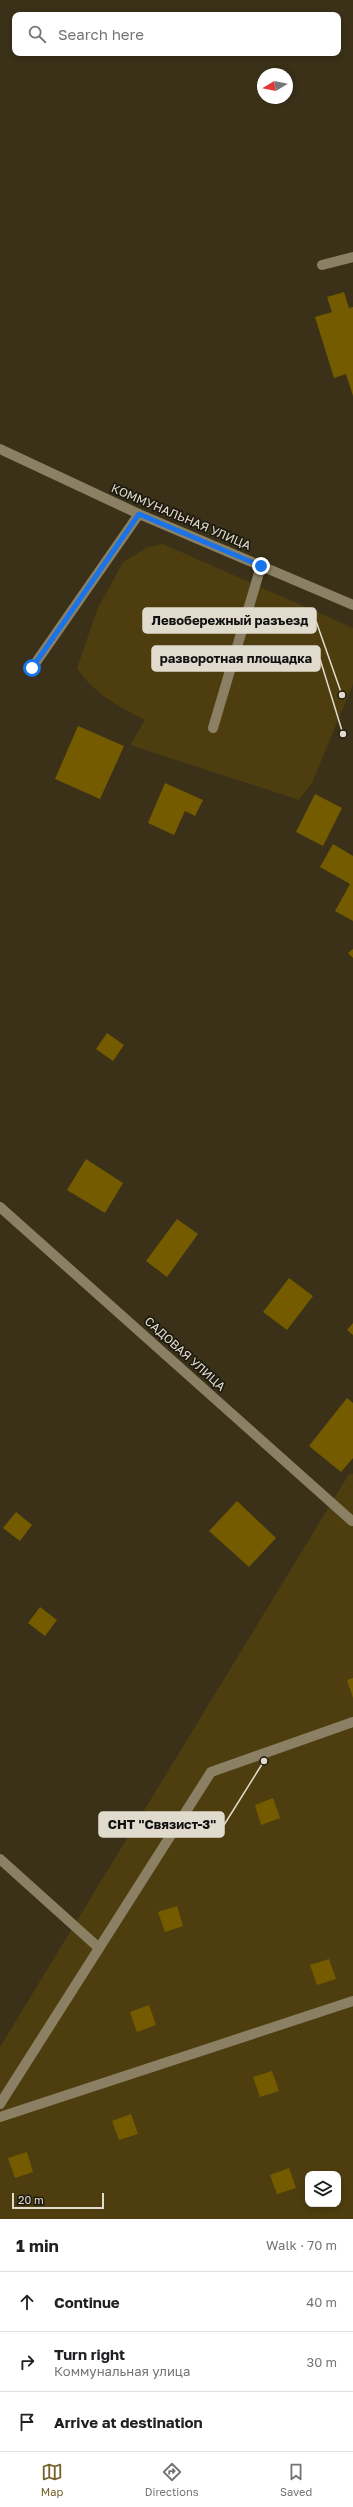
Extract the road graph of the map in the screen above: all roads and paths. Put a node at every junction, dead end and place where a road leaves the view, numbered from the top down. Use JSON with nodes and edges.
{"nodes":[{"id":1,"x":353,"y":258,"type":"edge"},
{"id":2,"x":322,"y":265,"type":"dead end"},
{"id":3,"x":0,"y":449,"type":"edge"},
{"id":4,"x":139,"y":514,"type":"junction"},
{"id":5,"x":261,"y":566,"type":"junction"},
{"id":6,"x":353,"y":605,"type":"edge"},
{"id":7,"x":32,"y":668,"type":"dead end"},
{"id":8,"x":213,"y":728,"type":"dead end"},
{"id":9,"x":0,"y":1207,"type":"edge"},
{"id":10,"x":352,"y":1521,"type":"dead end"},
{"id":11,"x":353,"y":1722,"type":"edge"},
{"id":12,"x":0,"y":1859,"type":"edge"},
{"id":13,"x":99,"y":1948,"type":"junction"},
{"id":14,"x":353,"y":2001,"type":"edge"},
{"id":15,"x":0,"y":2104,"type":"edge"},
{"id":16,"x":0,"y":2117,"type":"edge"}],
"edges":[{"from":1,"to":2,"type":"street"},
{"from":3,"to":4,"type":"street","name":"КОММУНАЛЬНАЯ УЛИЦА"},
{"from":4,"to":5,"type":"street","name":"КОММУНАЛЬНАЯ УЛИЦА"},
{"from":4,"to":7,"type":"street"},
{"from":5,"to":6,"type":"street","name":"КОММУНАЛЬНАЯ УЛИЦА"},
{"from":5,"to":8,"type":"street"},
{"from":9,"to":10,"type":"street","name":"САДОВАЯ УЛИЦА"},
{"from":11,"to":13,"type":"street"},
{"from":12,"to":13,"type":"street"},
{"from":13,"to":15,"type":"street"},
{"from":14,"to":16,"type":"street"}]}
